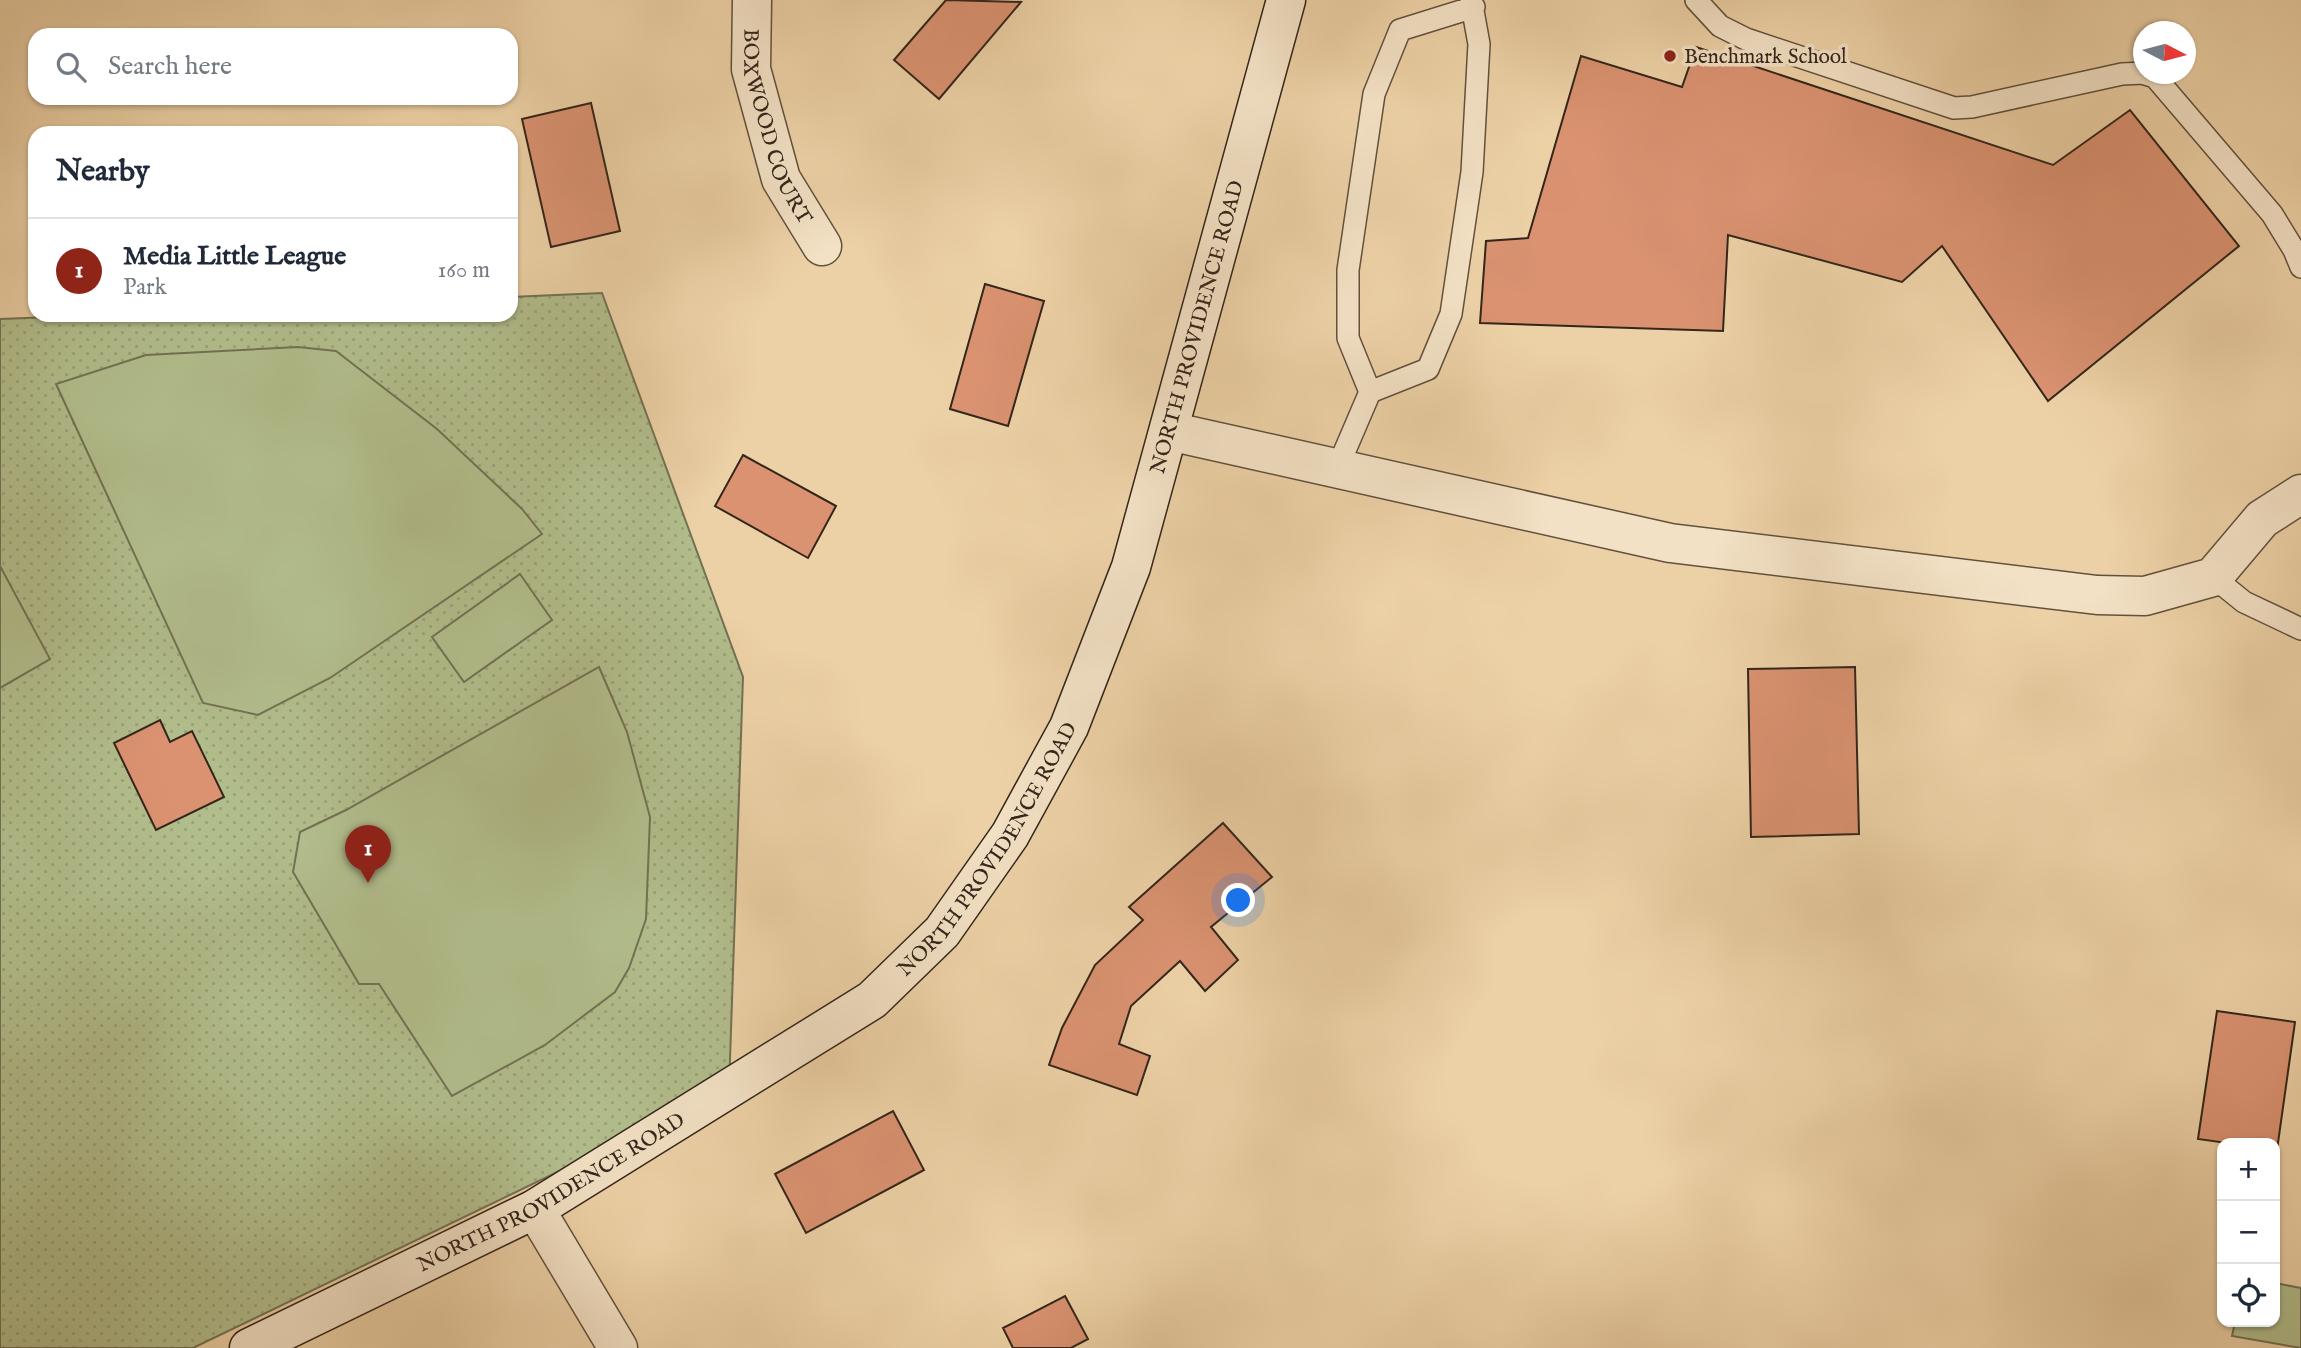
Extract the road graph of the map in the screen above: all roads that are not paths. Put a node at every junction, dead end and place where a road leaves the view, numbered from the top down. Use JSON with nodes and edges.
{"nodes":[{"id":1,"x":752,"y":0,"type":"edge"},
{"id":2,"x":1286,"y":0,"type":"edge"},
{"id":3,"x":1696,"y":0,"type":"edge"},
{"id":4,"x":1473,"y":4,"type":"edge"},
{"id":5,"x":2133,"y":74,"type":"edge"},
{"id":6,"x":2161,"y":84,"type":"edge"},
{"id":7,"x":822,"y":246,"type":"dead end"},
{"id":8,"x":2301,"y":267,"type":"edge"},
{"id":9,"x":1370,"y":392,"type":"junction"},
{"id":10,"x":1169,"y":431,"type":"junction"},
{"id":11,"x":1337,"y":469,"type":"junction"},
{"id":12,"x":2301,"y":494,"type":"edge"},
{"id":13,"x":2213,"y":577,"type":"junction"},
{"id":14,"x":2301,"y":629,"type":"edge"},
{"id":15,"x":535,"y":1209,"type":"junction"},
{"id":16,"x":249,"y":1348,"type":"edge"},
{"id":17,"x":618,"y":1348,"type":"edge"}],
"edges":[{"from":1,"to":7,"type":"main road","name":"BOXWOOD COURT"},
{"from":2,"to":10,"type":"main road","name":"NORTH PROVIDENCE ROAD"},
{"from":3,"to":5,"type":"lane"},
{"from":4,"to":9,"type":"lane"},
{"from":4,"to":9,"type":"lane"},
{"from":6,"to":8,"type":"lane"},
{"from":9,"to":11,"type":"lane"},
{"from":10,"to":11,"type":"main road"},
{"from":10,"to":15,"type":"main road","name":"NORTH PROVIDENCE ROAD"},
{"from":11,"to":13,"type":"main road"},
{"from":12,"to":13,"type":"main road"},
{"from":13,"to":14,"type":"lane"},
{"from":15,"to":16,"type":"main road","name":"NORTH PROVIDENCE ROAD"},
{"from":15,"to":17,"type":"main road"}]}
